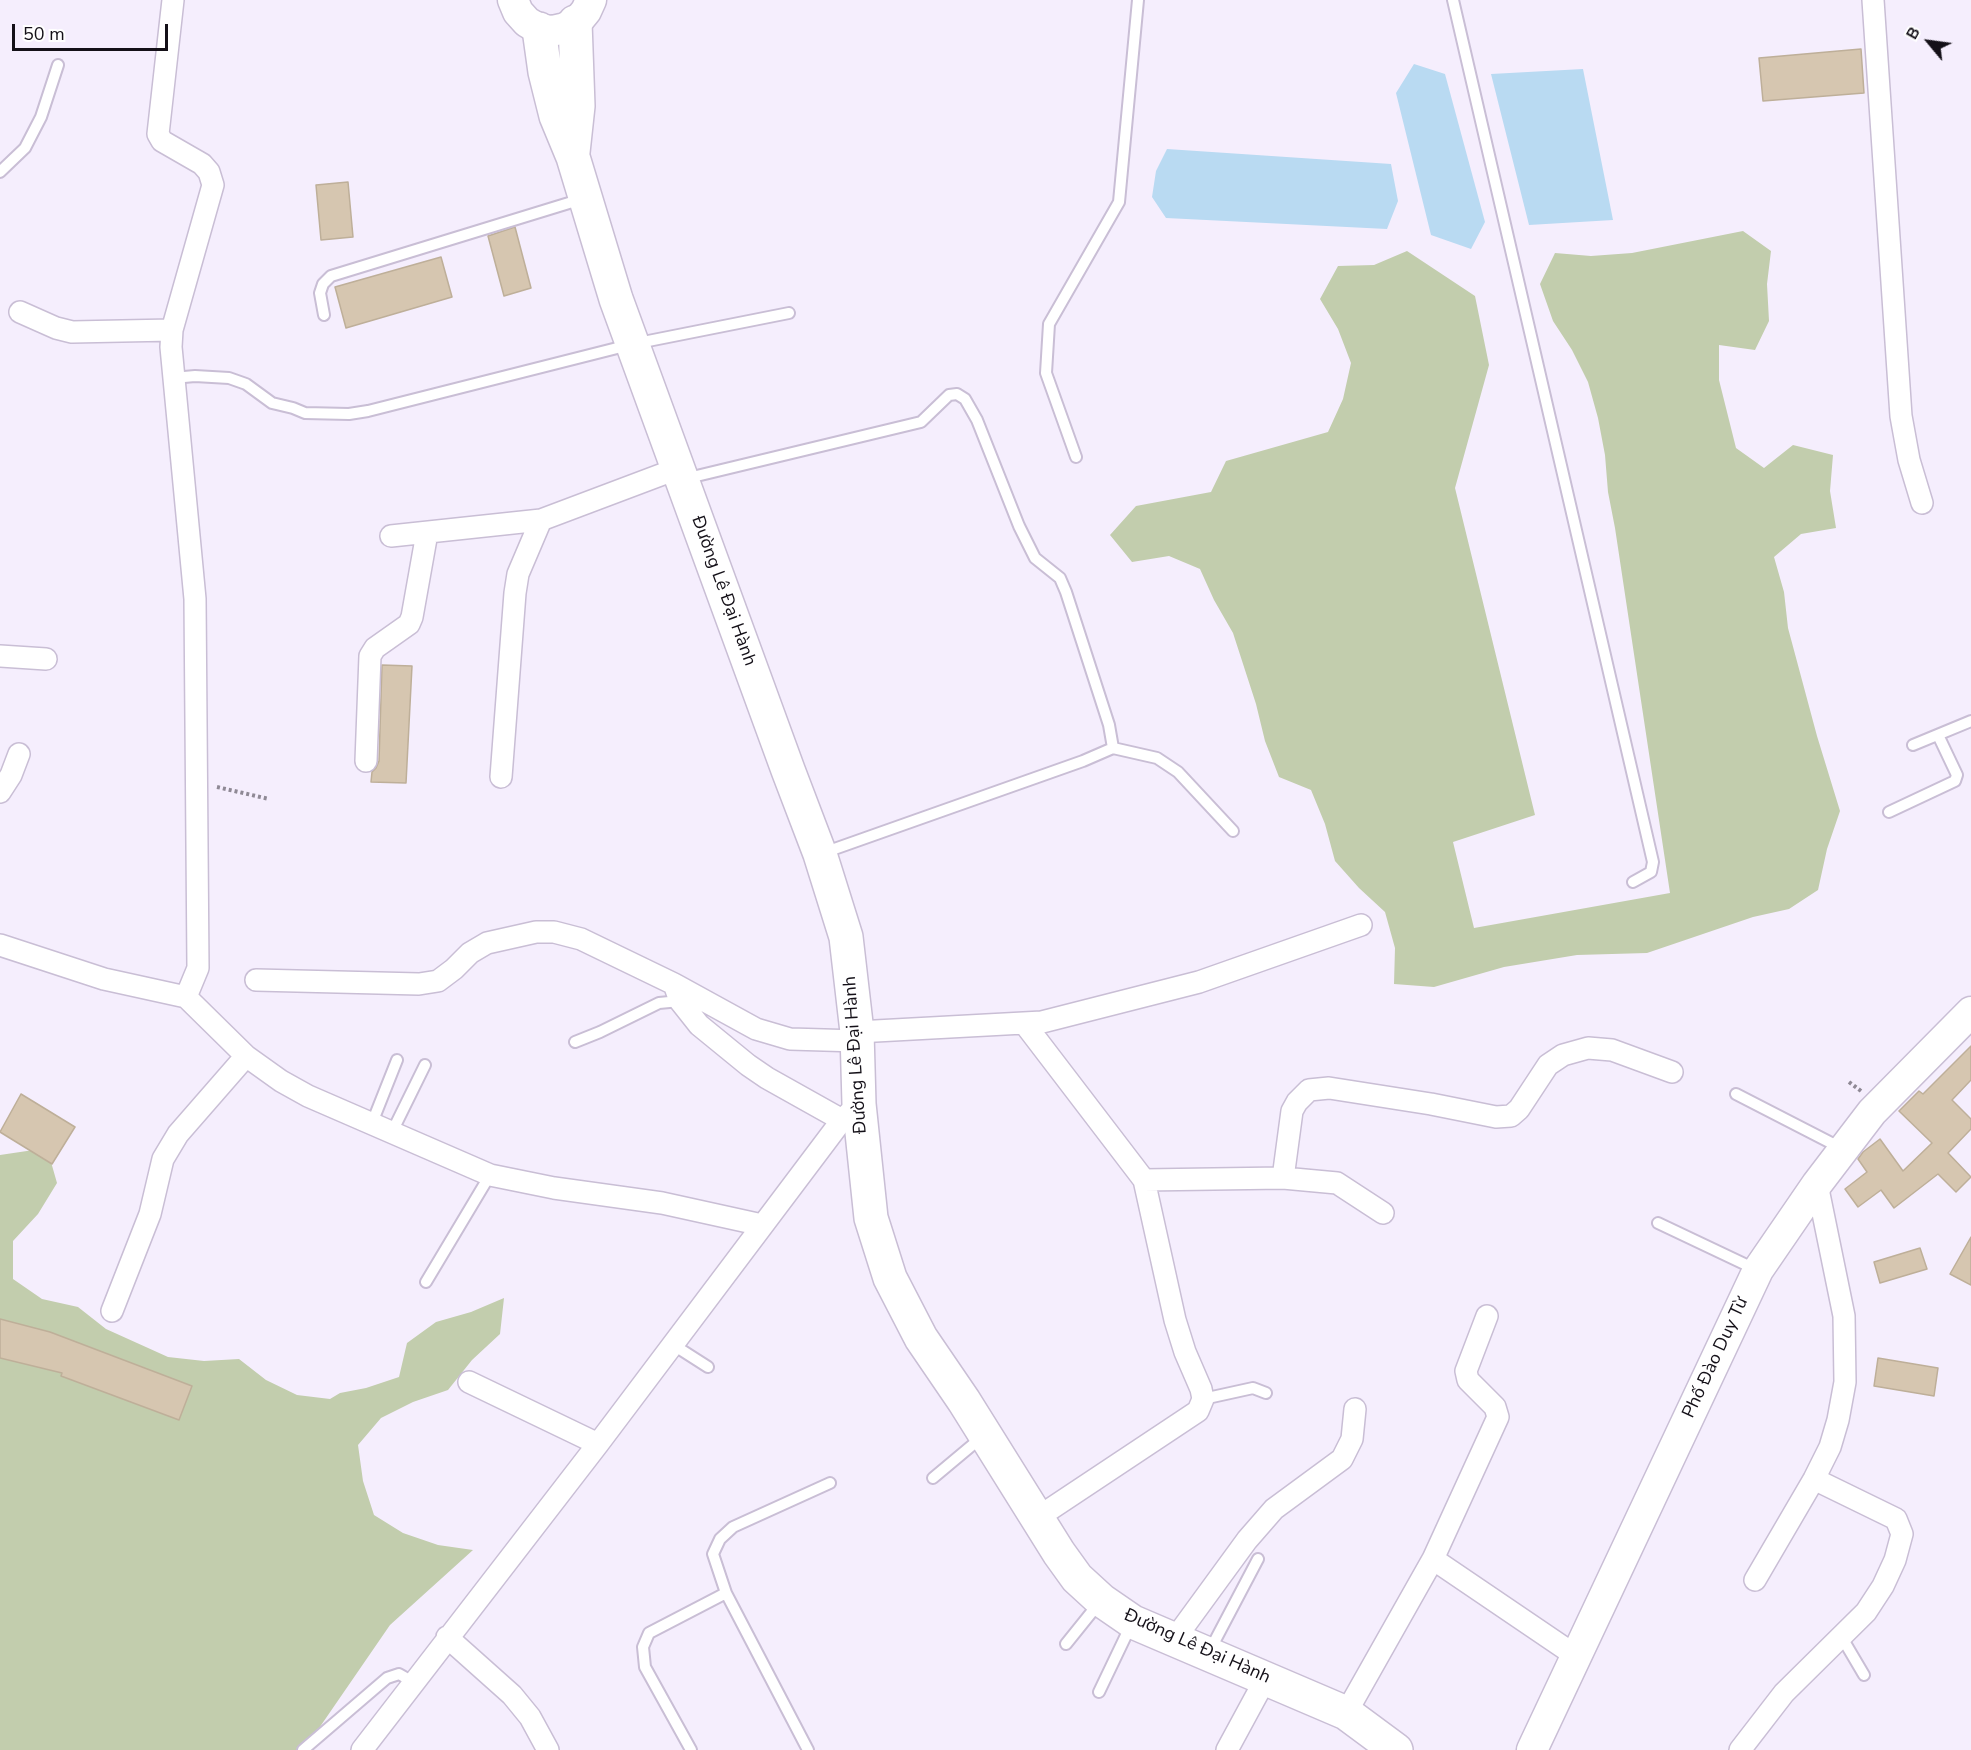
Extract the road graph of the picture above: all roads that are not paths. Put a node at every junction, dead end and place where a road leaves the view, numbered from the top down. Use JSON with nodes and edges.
{"nodes":[{"id":1,"x":173,"y":0,"type":"edge"},
{"id":2,"x":513,"y":0,"type":"edge"},
{"id":3,"x":1138,"y":0,"type":"edge"},
{"id":4,"x":1453,"y":0,"type":"edge"},
{"id":5,"x":1873,"y":0,"type":"edge"},
{"id":6,"x":583,"y":11,"type":"edge"},
{"id":7,"x":539,"y":29,"type":"junction"},
{"id":8,"x":58,"y":65,"type":"dead end"},
{"id":9,"x":573,"y":157,"type":"junction"},
{"id":10,"x":0,"y":172,"type":"edge"},
{"id":11,"x":585,"y":198,"type":"junction"},
{"id":12,"x":20,"y":312,"type":"dead end"},
{"id":13,"x":789,"y":313,"type":"dead end"},
{"id":14,"x":324,"y":315,"type":"dead end"},
{"id":15,"x":172,"y":330,"type":"junction"},
{"id":16,"x":633,"y":344,"type":"junction"},
{"id":17,"x":174,"y":378,"type":"junction"},
{"id":18,"x":1076,"y":457,"type":"dead end"},
{"id":19,"x":680,"y":474,"type":"junction"},
{"id":20,"x":1922,"y":503,"type":"dead end"},
{"id":21,"x":541,"y":520,"type":"junction"},
{"id":22,"x":427,"y":533,"type":"junction"},
{"id":23,"x":391,"y":536,"type":"dead end"},
{"id":24,"x":0,"y":656,"type":"edge"},
{"id":25,"x":46,"y":659,"type":"dead end"},
{"id":26,"x":1971,"y":721,"type":"edge"},
{"id":27,"x":1938,"y":735,"type":"junction"},
{"id":28,"x":1912,"y":745,"type":"dead end"},
{"id":29,"x":1113,"y":748,"type":"junction"},
{"id":30,"x":19,"y":754,"type":"dead end"},
{"id":31,"x":366,"y":761,"type":"dead end"},
{"id":32,"x":501,"y":777,"type":"dead end"},
{"id":33,"x":0,"y":792,"type":"edge"},
{"id":34,"x":1889,"y":812,"type":"dead end"},
{"id":35,"x":1233,"y":831,"type":"dead end"},
{"id":36,"x":820,"y":854,"type":"junction"},
{"id":37,"x":1634,"y":882,"type":"dead end"},
{"id":38,"x":1361,"y":925,"type":"dead end"},
{"id":39,"x":1,"y":950,"type":"edge"},
{"id":40,"x":256,"y":980,"type":"dead end"},
{"id":41,"x":677,"y":992,"type":"junction"},
{"id":42,"x":186,"y":997,"type":"junction"},
{"id":43,"x":1971,"y":1012,"type":"edge"},
{"id":44,"x":1024,"y":1023,"type":"junction"},
{"id":45,"x":857,"y":1037,"type":"junction"},
{"id":46,"x":575,"y":1042,"type":"dead end"},
{"id":47,"x":246,"y":1056,"type":"junction"},
{"id":48,"x":398,"y":1060,"type":"dead end"},
{"id":49,"x":425,"y":1065,"type":"dead end"},
{"id":50,"x":1672,"y":1072,"type":"dead end"},
{"id":51,"x":1736,"y":1094,"type":"dead end"},
{"id":52,"x":851,"y":1112,"type":"junction"},
{"id":53,"x":372,"y":1123,"type":"junction"},
{"id":54,"x":392,"y":1132,"type":"junction"},
{"id":55,"x":1844,"y":1149,"type":"junction"},
{"id":56,"x":489,"y":1175,"type":"junction"},
{"id":57,"x":1283,"y":1178,"type":"junction"},
{"id":58,"x":1144,"y":1180,"type":"junction"},
{"id":59,"x":1817,"y":1184,"type":"junction"},
{"id":60,"x":1383,"y":1214,"type":"dead end"},
{"id":61,"x":1658,"y":1223,"type":"dead end"},
{"id":62,"x":762,"y":1225,"type":"junction"},
{"id":63,"x":1758,"y":1270,"type":"junction"},
{"id":64,"x":426,"y":1282,"type":"dead end"},
{"id":65,"x":112,"y":1311,"type":"dead end"},
{"id":66,"x":1487,"y":1316,"type":"dead end"},
{"id":67,"x":672,"y":1344,"type":"junction"},
{"id":68,"x":708,"y":1367,"type":"dead end"},
{"id":69,"x":469,"y":1382,"type":"dead end"},
{"id":70,"x":1266,"y":1393,"type":"dead end"},
{"id":71,"x":1203,"y":1400,"type":"junction"},
{"id":72,"x":1355,"y":1409,"type":"dead end"},
{"id":73,"x":984,"y":1435,"type":"junction"},
{"id":74,"x":598,"y":1444,"type":"junction"},
{"id":75,"x":933,"y":1478,"type":"dead end"},
{"id":76,"x":1814,"y":1479,"type":"junction"},
{"id":77,"x":830,"y":1483,"type":"dead end"},
{"id":78,"x":1037,"y":1518,"type":"junction"},
{"id":79,"x":1258,"y":1559,"type":"dead end"},
{"id":80,"x":1433,"y":1559,"type":"junction"},
{"id":81,"x":1755,"y":1580,"type":"dead end"},
{"id":82,"x":726,"y":1593,"type":"junction"},
{"id":83,"x":1101,"y":1600,"type":"junction"},
{"id":84,"x":1133,"y":1622,"type":"junction"},
{"id":85,"x":1840,"y":1636,"type":"junction"},
{"id":86,"x":447,"y":1637,"type":"junction"},
{"id":87,"x":1174,"y":1640,"type":"junction"},
{"id":88,"x":1066,"y":1644,"type":"dead end"},
{"id":89,"x":1207,"y":1654,"type":"junction"},
{"id":90,"x":1576,"y":1656,"type":"junction"},
{"id":91,"x":1864,"y":1675,"type":"dead end"},
{"id":92,"x":1266,"y":1678,"type":"junction"},
{"id":93,"x":413,"y":1682,"type":"junction"},
{"id":94,"x":1099,"y":1692,"type":"dead end"},
{"id":95,"x":1346,"y":1713,"type":"junction"},
{"id":96,"x":303,"y":1750,"type":"edge"},
{"id":97,"x":362,"y":1750,"type":"edge"},
{"id":98,"x":548,"y":1750,"type":"edge"},
{"id":99,"x":691,"y":1750,"type":"edge"},
{"id":100,"x":808,"y":1750,"type":"edge"},
{"id":101,"x":1227,"y":1750,"type":"edge"},
{"id":102,"x":1396,"y":1750,"type":"edge"},
{"id":103,"x":1532,"y":1750,"type":"edge"},
{"id":104,"x":1740,"y":1750,"type":"edge"}],
"edges":[{"from":1,"to":15,"type":"street"},
{"from":2,"to":7,"type":"street"},
{"from":3,"to":18,"type":"lane"},
{"from":4,"to":37,"type":"lane"},
{"from":5,"to":20,"type":"street"},
{"from":6,"to":7,"type":"street"},
{"from":6,"to":9,"type":"main road","name":"Đường Lê Đại Hành"},
{"from":7,"to":9,"type":"main road","name":"Đường Lê Đại Hành"},
{"from":8,"to":10,"type":"lane"},
{"from":9,"to":11,"type":"main road","name":"Đường Lê Đại Hành"},
{"from":11,"to":14,"type":"lane"},
{"from":11,"to":16,"type":"main road","name":"Đường Lê Đại Hành"},
{"from":12,"to":15,"type":"street"},
{"from":13,"to":16,"type":"lane"},
{"from":15,"to":17,"type":"street"},
{"from":16,"to":17,"type":"lane"},
{"from":16,"to":19,"type":"main road","name":"Đường Lê Đại Hành"},
{"from":17,"to":42,"type":"street"},
{"from":19,"to":21,"type":"street"},
{"from":19,"to":29,"type":"lane"},
{"from":19,"to":36,"type":"main road","name":"Đường Lê Đại Hành"},
{"from":21,"to":22,"type":"street"},
{"from":21,"to":32,"type":"street"},
{"from":22,"to":23,"type":"street"},
{"from":22,"to":31,"type":"street"},
{"from":24,"to":25,"type":"street"},
{"from":26,"to":27,"type":"lane"},
{"from":27,"to":28,"type":"lane"},
{"from":27,"to":34,"type":"lane"},
{"from":29,"to":35,"type":"lane"},
{"from":29,"to":36,"type":"lane"},
{"from":30,"to":33,"type":"street"},
{"from":36,"to":45,"type":"main road","name":"Đường Lê Đại Hành"},
{"from":38,"to":44,"type":"street"},
{"from":39,"to":42,"type":"street"},
{"from":40,"to":41,"type":"street"},
{"from":41,"to":45,"type":"street"},
{"from":41,"to":46,"type":"lane"},
{"from":41,"to":52,"type":"street"},
{"from":42,"to":47,"type":"street"},
{"from":43,"to":55,"type":"street","name":"Phố Đào Duy Từ"},
{"from":44,"to":45,"type":"street"},
{"from":44,"to":58,"type":"street"},
{"from":45,"to":52,"type":"main road","name":"Đường Lê Đại Hành"},
{"from":47,"to":53,"type":"street"},
{"from":47,"to":65,"type":"street"},
{"from":48,"to":53,"type":"lane"},
{"from":49,"to":54,"type":"lane"},
{"from":50,"to":57,"type":"street"},
{"from":51,"to":55,"type":"lane"},
{"from":52,"to":62,"type":"street"},
{"from":52,"to":73,"type":"main road","name":"Đường Lê Đại Hành"},
{"from":53,"to":54,"type":"street"},
{"from":54,"to":56,"type":"street"},
{"from":55,"to":59,"type":"street","name":"Phố Đào Duy Từ"},
{"from":56,"to":62,"type":"street"},
{"from":56,"to":64,"type":"lane"},
{"from":57,"to":58,"type":"street"},
{"from":57,"to":60,"type":"street"},
{"from":58,"to":71,"type":"street"},
{"from":59,"to":63,"type":"street","name":"Phố Đào Duy Từ"},
{"from":59,"to":76,"type":"street"},
{"from":61,"to":63,"type":"lane"},
{"from":62,"to":67,"type":"street"},
{"from":63,"to":90,"type":"street","name":"Phố Đào Duy Từ"},
{"from":66,"to":80,"type":"street"},
{"from":67,"to":68,"type":"lane"},
{"from":67,"to":74,"type":"street"},
{"from":69,"to":74,"type":"street"},
{"from":70,"to":71,"type":"lane"},
{"from":71,"to":78,"type":"street"},
{"from":72,"to":87,"type":"street"},
{"from":73,"to":75,"type":"lane"},
{"from":73,"to":78,"type":"main road","name":"Đường Lê Đại Hành"},
{"from":74,"to":86,"type":"street"},
{"from":76,"to":81,"type":"street"},
{"from":76,"to":85,"type":"street"},
{"from":77,"to":82,"type":"lane"},
{"from":78,"to":83,"type":"main road","name":"Đường Lê Đại Hành"},
{"from":79,"to":89,"type":"lane"},
{"from":80,"to":90,"type":"street"},
{"from":80,"to":95,"type":"street"},
{"from":82,"to":99,"type":"lane"},
{"from":82,"to":100,"type":"lane"},
{"from":83,"to":84,"type":"main road","name":"Đường Lê Đại Hành"},
{"from":83,"to":88,"type":"lane"},
{"from":84,"to":87,"type":"main road","name":"Đường Lê Đại Hành"},
{"from":84,"to":94,"type":"lane"},
{"from":85,"to":91,"type":"lane"},
{"from":85,"to":104,"type":"street"},
{"from":86,"to":93,"type":"street"},
{"from":86,"to":98,"type":"street"},
{"from":87,"to":89,"type":"main road","name":"Đường Lê Đại Hành"},
{"from":89,"to":92,"type":"main road","name":"Đường Lê Đại Hành"},
{"from":90,"to":103,"type":"street","name":"Phố Đào Duy Từ"},
{"from":92,"to":95,"type":"main road","name":"Đường Lê Đại Hành"},
{"from":92,"to":101,"type":"street"},
{"from":93,"to":96,"type":"lane"},
{"from":93,"to":97,"type":"street"},
{"from":95,"to":102,"type":"main road","name":"Đường Lê Đại Hành"}]}
